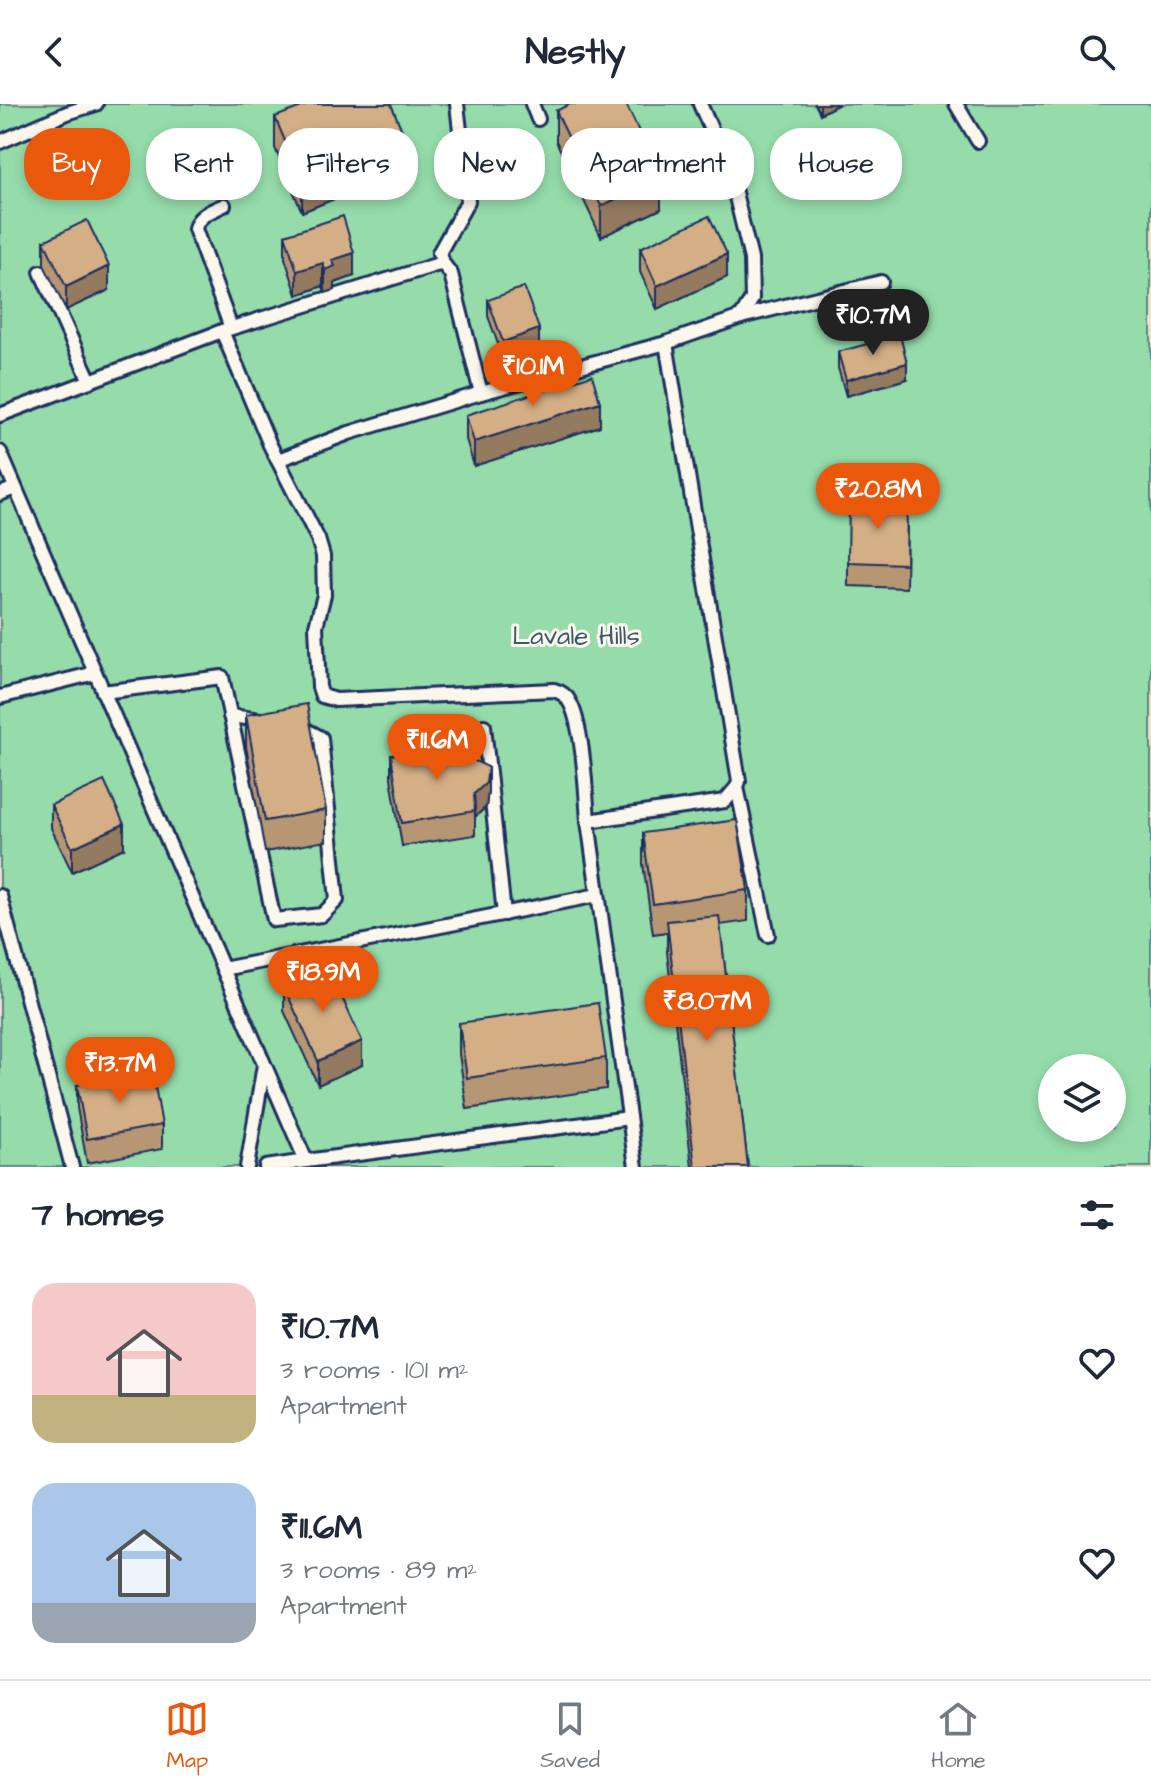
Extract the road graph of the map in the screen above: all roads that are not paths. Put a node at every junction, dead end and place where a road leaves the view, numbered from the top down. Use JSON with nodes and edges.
{"nodes":[{"id":1,"x":96,"y":104,"type":"edge"},
{"id":2,"x":457,"y":104,"type":"edge"},
{"id":3,"x":532,"y":104,"type":"edge"},
{"id":4,"x":700,"y":104,"type":"edge"},
{"id":5,"x":956,"y":104,"type":"edge"},
{"id":6,"x":538,"y":119,"type":"dead end"},
{"id":7,"x":978,"y":141,"type":"dead end"},
{"id":8,"x":0,"y":142,"type":"edge"},
{"id":9,"x":224,"y":205,"type":"dead end"},
{"id":10,"x":444,"y":265,"type":"junction"},
{"id":11,"x":41,"y":272,"type":"dead end"},
{"id":12,"x":881,"y":282,"type":"dead end"},
{"id":13,"x":741,"y":317,"type":"junction"},
{"id":14,"x":227,"y":330,"type":"junction"},
{"id":15,"x":666,"y":343,"type":"junction"},
{"id":16,"x":90,"y":381,"type":"junction"},
{"id":17,"x":481,"y":393,"type":"junction"},
{"id":18,"x":0,"y":415,"type":"edge"},
{"id":19,"x":0,"y":452,"type":"edge"},
{"id":20,"x":278,"y":460,"type":"junction"},
{"id":21,"x":15,"y":488,"type":"junction"},
{"id":22,"x":0,"y":494,"type":"edge"},
{"id":23,"x":95,"y":673,"type":"junction"},
{"id":24,"x":103,"y":692,"type":"junction"},
{"id":25,"x":0,"y":697,"type":"edge"},
{"id":26,"x":230,"y":716,"type":"junction"},
{"id":27,"x":484,"y":726,"type":"dead end"},
{"id":28,"x":737,"y":787,"type":"junction"},
{"id":29,"x":588,"y":821,"type":"junction"},
{"id":30,"x":598,"y":895,"type":"junction"},
{"id":31,"x":0,"y":896,"type":"edge"},
{"id":32,"x":504,"y":914,"type":"junction"},
{"id":33,"x":768,"y":935,"type":"dead end"},
{"id":34,"x":223,"y":969,"type":"junction"},
{"id":35,"x":264,"y":1065,"type":"junction"},
{"id":36,"x":629,"y":1118,"type":"junction"},
{"id":37,"x":306,"y":1161,"type":"junction"},
{"id":38,"x":72,"y":1167,"type":"edge"},
{"id":39,"x":247,"y":1167,"type":"edge"},
{"id":40,"x":266,"y":1167,"type":"edge"},
{"id":41,"x":636,"y":1167,"type":"edge"}],
"edges":[{"from":1,"to":8,"type":"lane"},
{"from":2,"to":10,"type":"lane"},
{"from":3,"to":6,"type":"lane"},
{"from":4,"to":13,"type":"lane"},
{"from":5,"to":7,"type":"lane"},
{"from":9,"to":14,"type":"lane"},
{"from":10,"to":14,"type":"lane"},
{"from":10,"to":17,"type":"lane"},
{"from":11,"to":16,"type":"lane"},
{"from":12,"to":13,"type":"lane"},
{"from":13,"to":15,"type":"lane"},
{"from":14,"to":16,"type":"lane"},
{"from":14,"to":20,"type":"lane"},
{"from":15,"to":17,"type":"lane"},
{"from":15,"to":28,"type":"lane"},
{"from":16,"to":18,"type":"lane"},
{"from":17,"to":20,"type":"lane"},
{"from":19,"to":21,"type":"lane"},
{"from":20,"to":29,"type":"lane"},
{"from":21,"to":22,"type":"lane"},
{"from":21,"to":23,"type":"lane"},
{"from":23,"to":24,"type":"lane"},
{"from":23,"to":25,"type":"lane"},
{"from":24,"to":26,"type":"lane"},
{"from":24,"to":34,"type":"lane"},
{"from":26,"to":26,"type":"lane"},
{"from":27,"to":32,"type":"lane"},
{"from":28,"to":29,"type":"lane"},
{"from":28,"to":33,"type":"lane"},
{"from":29,"to":30,"type":"lane"},
{"from":30,"to":32,"type":"lane"},
{"from":30,"to":36,"type":"lane"},
{"from":31,"to":38,"type":"lane"},
{"from":32,"to":34,"type":"lane"},
{"from":34,"to":35,"type":"lane"},
{"from":35,"to":37,"type":"lane"},
{"from":35,"to":39,"type":"lane"},
{"from":36,"to":37,"type":"lane"},
{"from":36,"to":41,"type":"lane"},
{"from":37,"to":40,"type":"lane"}]}
